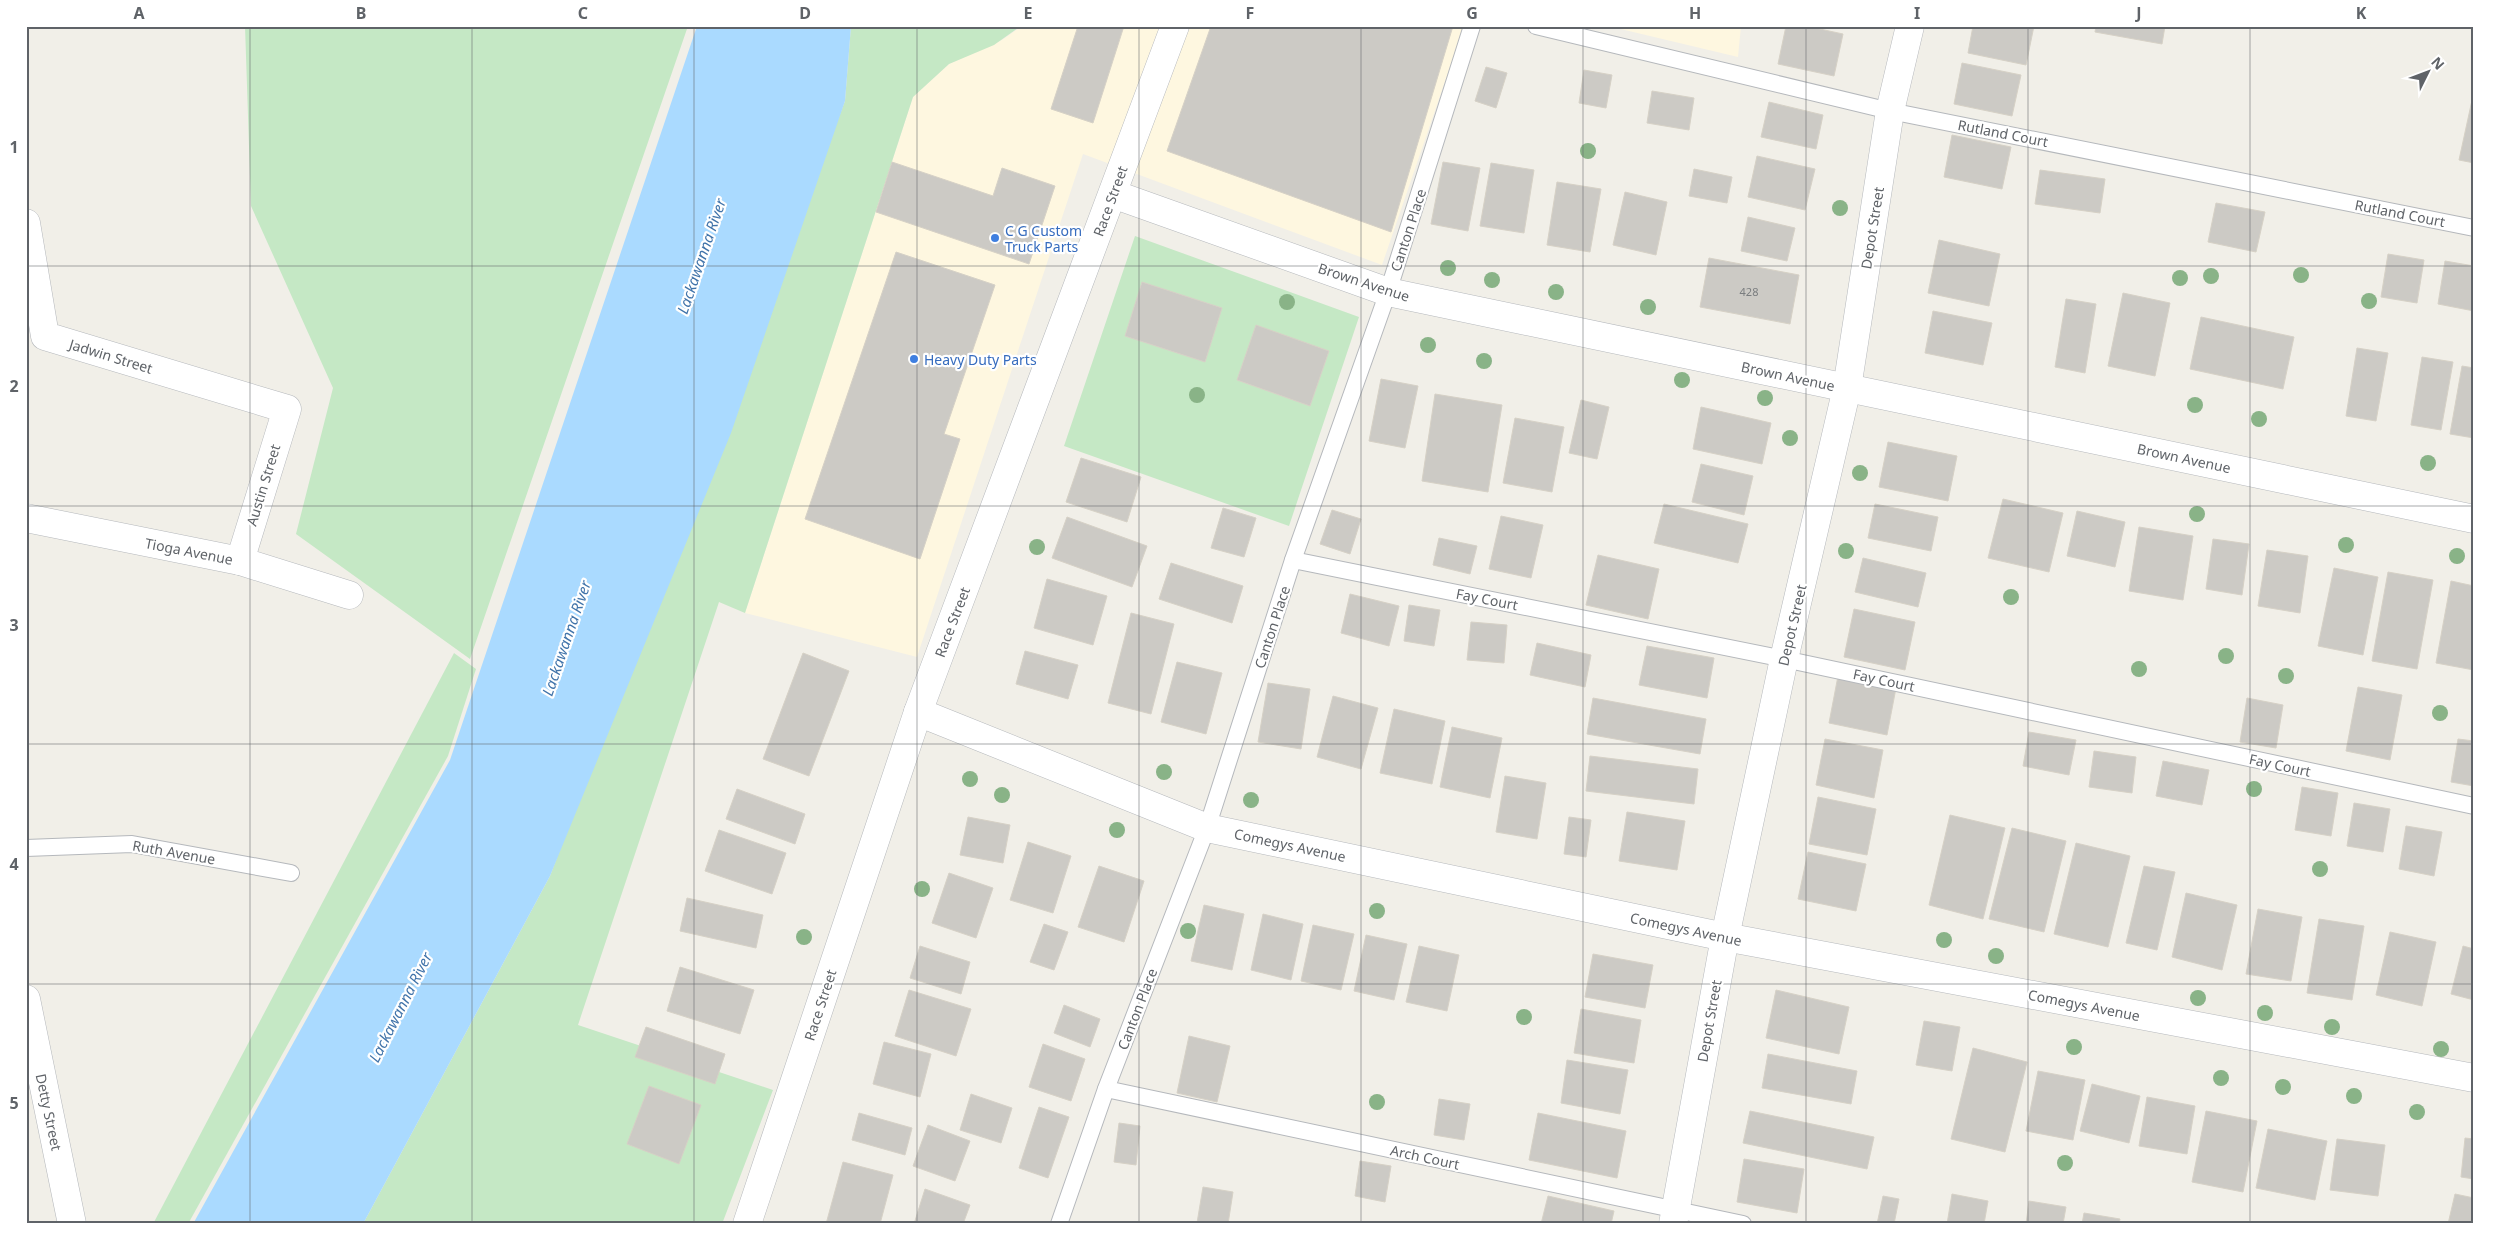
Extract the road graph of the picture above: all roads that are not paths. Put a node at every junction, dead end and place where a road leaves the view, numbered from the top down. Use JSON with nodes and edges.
{"nodes":[{"id":1,"x":1175,"y":26,"type":"edge"},
{"id":2,"x":1472,"y":26,"type":"edge"},
{"id":3,"x":1536,"y":26,"type":"edge"},
{"id":4,"x":1910,"y":26,"type":"edge"},
{"id":5,"x":1890,"y":111,"type":"junction"},
{"id":6,"x":1113,"y":194,"type":"junction"},
{"id":7,"x":26,"y":224,"type":"edge"},
{"id":8,"x":2474,"y":228,"type":"edge"},
{"id":9,"x":1388,"y":292,"type":"junction"},
{"id":10,"x":1847,"y":388,"type":"junction"},
{"id":11,"x":287,"y":409,"type":"joint"},
{"id":12,"x":26,"y":518,"type":"edge"},
{"id":13,"x":2474,"y":519,"type":"edge"},
{"id":14,"x":1293,"y":560,"type":"junction"},
{"id":15,"x":240,"y":562,"type":"junction"},
{"id":16,"x":349,"y":595,"type":"dead end"},
{"id":17,"x":1784,"y":659,"type":"junction"},
{"id":18,"x":918,"y":712,"type":"junction"},
{"id":19,"x":2474,"y":806,"type":"edge"},
{"id":20,"x":1207,"y":828,"type":"junction"},
{"id":21,"x":26,"y":848,"type":"edge"},
{"id":22,"x":291,"y":873,"type":"dead end"},
{"id":23,"x":1725,"y":937,"type":"junction"},
{"id":24,"x":26,"y":999,"type":"edge"},
{"id":25,"x":2474,"y":1078,"type":"edge"},
{"id":26,"x":1106,"y":1089,"type":"junction"},
{"id":27,"x":1674,"y":1217,"type":"edge"},
{"id":28,"x":72,"y":1224,"type":"edge"},
{"id":29,"x":747,"y":1224,"type":"edge"},
{"id":30,"x":1059,"y":1224,"type":"edge"},
{"id":31,"x":1743,"y":1224,"type":"edge"}],
"edges":[{"from":1,"to":6,"type":"street","name":"Race Street"},
{"from":2,"to":9,"type":"lane","name":"Canton Place"},
{"from":3,"to":5,"type":"lane","name":"Rutland Court"},
{"from":4,"to":5,"type":"street","name":"Depot Street"},
{"from":5,"to":8,"type":"lane","name":"Rutland Court"},
{"from":5,"to":10,"type":"street","name":"Depot Street"},
{"from":6,"to":9,"type":"street","name":"Brown Avenue"},
{"from":6,"to":18,"type":"street","name":"Race Street"},
{"from":7,"to":11,"type":"street","name":"Jadwin Street"},
{"from":9,"to":10,"type":"street","name":"Brown Avenue"},
{"from":9,"to":14,"type":"lane","name":"Canton Place"},
{"from":10,"to":13,"type":"street","name":"Brown Avenue"},
{"from":10,"to":17,"type":"street","name":"Depot Street"},
{"from":11,"to":15,"type":"street","name":"Austin Street"},
{"from":12,"to":15,"type":"street","name":"Tioga Avenue"},
{"from":14,"to":17,"type":"lane","name":"Fay Court"},
{"from":14,"to":20,"type":"lane","name":"Canton Place"},
{"from":15,"to":16,"type":"street","name":"Tioga Avenue"},
{"from":17,"to":19,"type":"lane","name":"Fay Court"},
{"from":17,"to":23,"type":"street","name":"Depot Street"},
{"from":18,"to":20,"type":"street","name":"Comegys Avenue"},
{"from":18,"to":29,"type":"street","name":"Race Street"},
{"from":20,"to":23,"type":"street","name":"Comegys Avenue"},
{"from":20,"to":26,"type":"lane","name":"Canton Place"},
{"from":21,"to":22,"type":"lane","name":"Ruth Avenue"},
{"from":23,"to":25,"type":"street","name":"Comegys Avenue"},
{"from":23,"to":27,"type":"street","name":"Depot Street"},
{"from":24,"to":28,"type":"street","name":"Detty Street"},
{"from":26,"to":27,"type":"lane","name":"Arch Court"},
{"from":26,"to":30,"type":"lane","name":"Canton Place"},
{"from":27,"to":31,"type":"lane","name":"Arch Court"}]}
